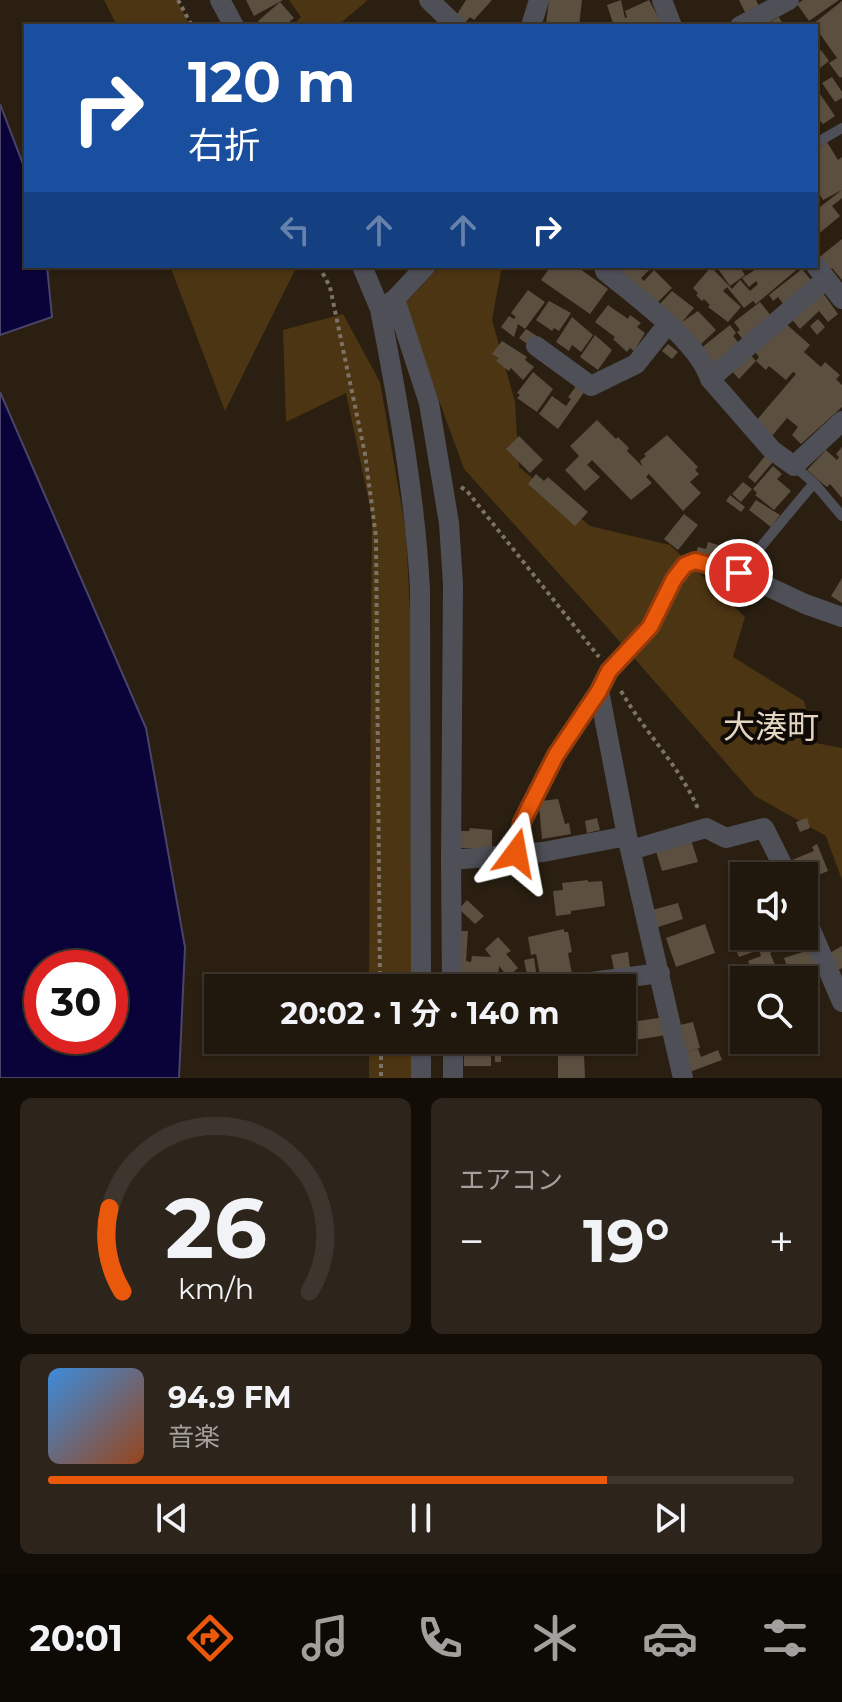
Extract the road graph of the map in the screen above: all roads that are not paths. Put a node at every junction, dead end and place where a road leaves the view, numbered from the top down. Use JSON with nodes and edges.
{"nodes":[{"id":1,"x":220,"y":0,"type":"edge"},
{"id":2,"x":429,"y":0,"type":"edge"},
{"id":3,"x":539,"y":0,"type":"edge"},
{"id":4,"x":662,"y":0,"type":"edge"},
{"id":5,"x":789,"y":0,"type":"edge"},
{"id":6,"x":233,"y":24,"type":"edge"},
{"id":7,"x":454,"y":24,"type":"edge"},
{"id":8,"x":532,"y":24,"type":"edge"},
{"id":9,"x":671,"y":24,"type":"edge"},
{"id":10,"x":744,"y":24,"type":"edge"},
{"id":11,"x":842,"y":128,"type":"edge"},
{"id":12,"x":818,"y":142,"type":"edge"},
{"id":13,"x":363,"y":268,"type":"edge"},
{"id":14,"x":424,"y":268,"type":"edge"},
{"id":15,"x":607,"y":268,"type":"edge"},
{"id":16,"x":833,"y":285,"type":"edge"},
{"id":17,"x":388,"y":304,"type":"junction"},
{"id":18,"x":667,"y":325,"type":"junction"},
{"id":19,"x":536,"y":346,"type":"dead end"},
{"id":20,"x":710,"y":379,"type":"junction"},
{"id":21,"x":842,"y":421,"type":"edge"},
{"id":22,"x":794,"y":466,"type":"junction"},
{"id":23,"x":814,"y":483,"type":"junction"},
{"id":24,"x":842,"y":516,"type":"edge"},
{"id":25,"x":739,"y":573,"type":"junction"},
{"id":26,"x":842,"y":617,"type":"edge"},
{"id":27,"x":599,"y":691,"type":"junction"},
{"id":28,"x":629,"y":843,"type":"junction"},
{"id":29,"x":516,"y":853,"type":"junction"},
{"id":30,"x":451,"y":860,"type":"junction"},
{"id":31,"x":781,"y":862,"type":"edge"},
{"id":32,"x":818,"y":946,"type":"edge"},
{"id":33,"x":660,"y":973,"type":"junction"},
{"id":34,"x":421,"y":974,"type":"edge"},
{"id":35,"x":452,"y":974,"type":"edge"},
{"id":36,"x":636,"y":976,"type":"edge"},
{"id":37,"x":842,"y":1002,"type":"edge"},
{"id":38,"x":421,"y":1054,"type":"edge"},
{"id":39,"x":453,"y":1054,"type":"edge"},
{"id":40,"x":421,"y":1078,"type":"edge"},
{"id":41,"x":453,"y":1078,"type":"edge"},
{"id":42,"x":683,"y":1078,"type":"edge"}],
"edges":[{"from":1,"to":6,"type":"street"},
{"from":2,"to":7,"type":"street"},
{"from":3,"to":8,"type":"street"},
{"from":4,"to":9,"type":"street"},
{"from":5,"to":10,"type":"street"},
{"from":11,"to":12,"type":"lane"},
{"from":13,"to":17,"type":"street"},
{"from":14,"to":17,"type":"street"},
{"from":15,"to":18,"type":"street"},
{"from":16,"to":20,"type":"street"},
{"from":17,"to":30,"type":"street"},
{"from":17,"to":34,"type":"street"},
{"from":18,"to":19,"type":"street"},
{"from":18,"to":20,"type":"street"},
{"from":20,"to":22,"type":"street"},
{"from":21,"to":22,"type":"street"},
{"from":22,"to":23,"type":"lane"},
{"from":23,"to":24,"type":"lane"},
{"from":23,"to":25,"type":"lane"},
{"from":25,"to":26,"type":"street"},
{"from":25,"to":27,"type":"street"},
{"from":27,"to":28,"type":"street"},
{"from":27,"to":29,"type":"street"},
{"from":28,"to":29,"type":"street"},
{"from":28,"to":31,"type":"street"},
{"from":28,"to":33,"type":"street"},
{"from":29,"to":30,"type":"street"},
{"from":30,"to":35,"type":"street"},
{"from":32,"to":37,"type":"street"},
{"from":33,"to":36,"type":"street"},
{"from":33,"to":42,"type":"street"},
{"from":38,"to":40,"type":"street"},
{"from":39,"to":41,"type":"street"}]}
